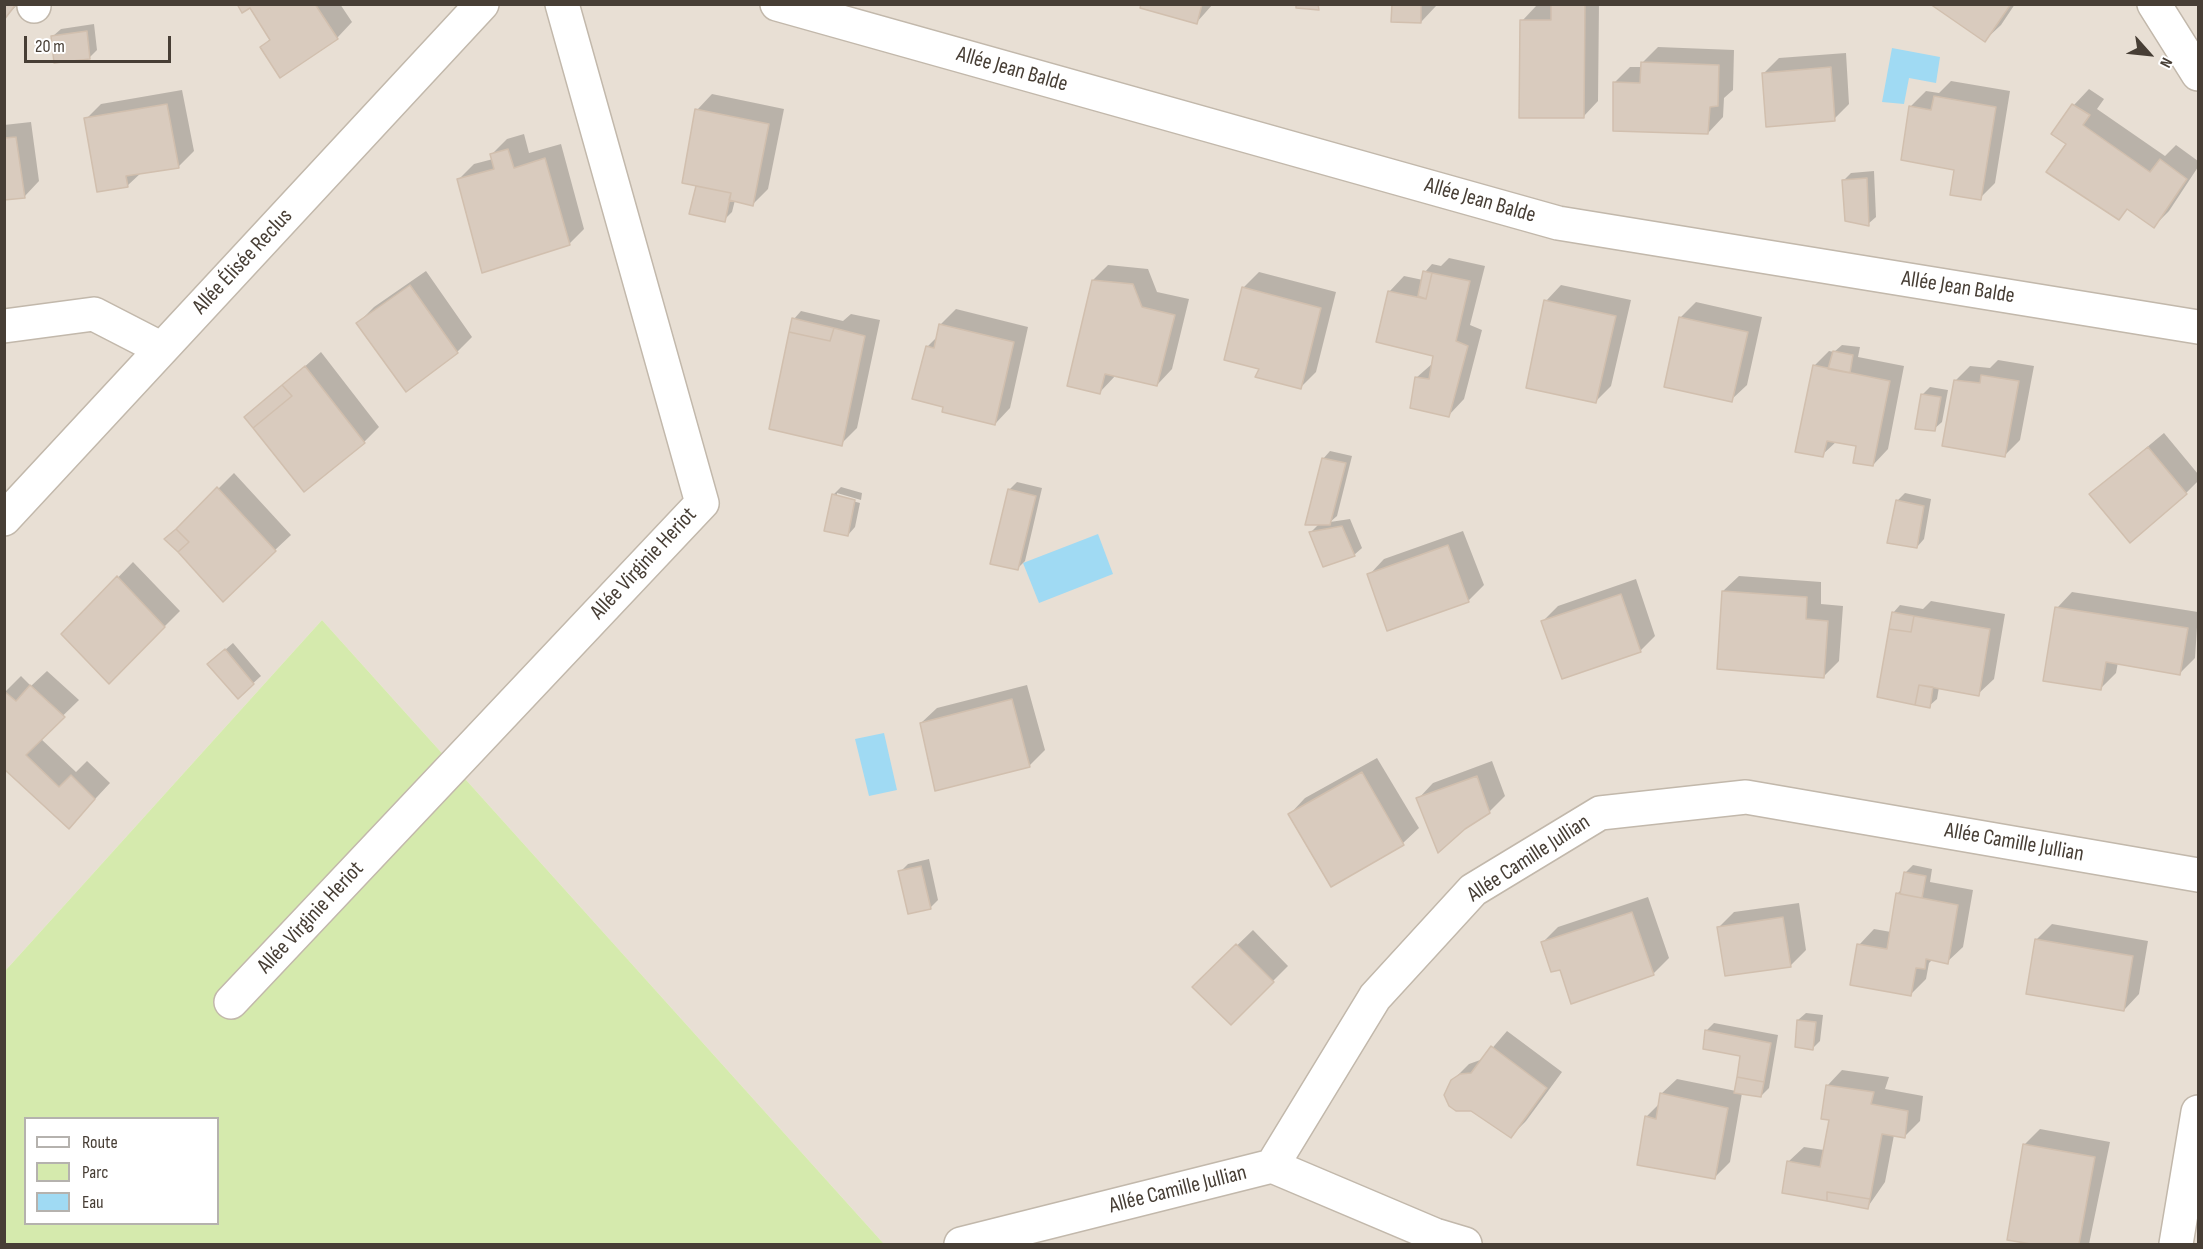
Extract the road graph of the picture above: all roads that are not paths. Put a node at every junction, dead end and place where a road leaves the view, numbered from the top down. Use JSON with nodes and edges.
{"nodes":[{"id":1,"x":482,"y":4,"type":"edge"},
{"id":2,"x":562,"y":4,"type":"edge"},
{"id":3,"x":777,"y":4,"type":"edge"},
{"id":4,"x":2154,"y":4,"type":"edge"},
{"id":5,"x":2199,"y":74,"type":"edge"},
{"id":6,"x":4,"y":326,"type":"edge"},
{"id":7,"x":2199,"y":327,"type":"edge"},
{"id":8,"x":162,"y":349,"type":"junction"},
{"id":9,"x":4,"y":519,"type":"edge"},
{"id":10,"x":2199,"y":875,"type":"edge"},
{"id":11,"x":231,"y":1002,"type":"dead end"},
{"id":12,"x":2199,"y":1112,"type":"edge"},
{"id":13,"x":1272,"y":1166,"type":"junction"},
{"id":14,"x":961,"y":1245,"type":"edge"},
{"id":15,"x":1465,"y":1245,"type":"edge"},
{"id":16,"x":2176,"y":1245,"type":"edge"}],
"edges":[{"from":1,"to":8,"type":"street","name":"Allée Élisée Reclus"},
{"from":2,"to":11,"type":"street","name":"Allée Virginie Heriot"},
{"from":3,"to":7,"type":"street","name":"Allée Jean Balde"},
{"from":4,"to":5,"type":"street"},
{"from":6,"to":8,"type":"street"},
{"from":8,"to":9,"type":"street","name":"Allée Élisée Reclus"},
{"from":10,"to":13,"type":"street","name":"Allée Camille Jullian"},
{"from":12,"to":16,"type":"street"},
{"from":13,"to":14,"type":"street","name":"Allée Camille Jullian"},
{"from":13,"to":15,"type":"street"}]}
